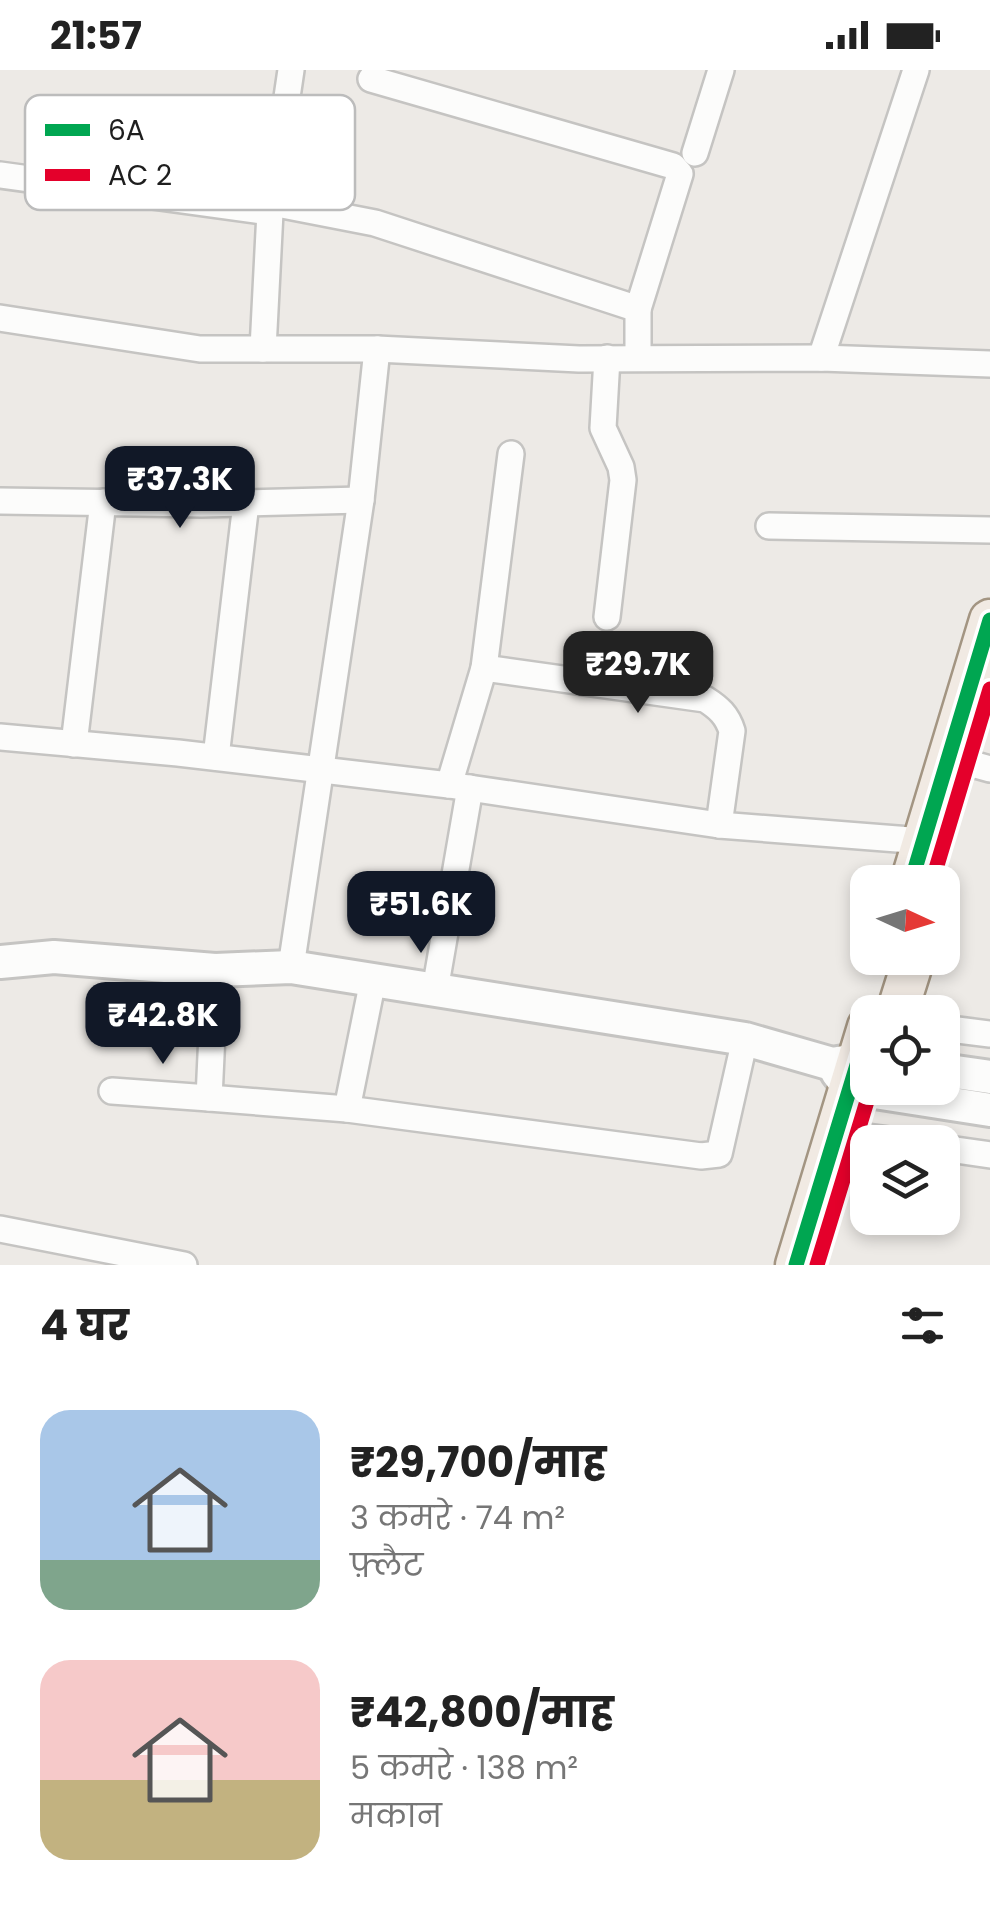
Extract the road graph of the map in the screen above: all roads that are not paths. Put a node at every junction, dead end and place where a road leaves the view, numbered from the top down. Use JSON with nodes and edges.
{"nodes":[{"id":1,"x":721,"y":70,"type":"edge"},
{"id":2,"x":916,"y":70,"type":"edge"},
{"id":3,"x":371,"y":78,"type":"dead end"},
{"id":4,"x":696,"y":153,"type":"dead end"},
{"id":5,"x":0,"y":175,"type":"edge"},
{"id":6,"x":25,"y":178,"type":"edge"},
{"id":7,"x":271,"y":210,"type":"edge"},
{"id":8,"x":290,"y":210,"type":"edge"},
{"id":9,"x":638,"y":310,"type":"junction"},
{"id":10,"x":0,"y":318,"type":"edge"},
{"id":11,"x":262,"y":349,"type":"junction"},
{"id":12,"x":377,"y":350,"type":"junction"},
{"id":13,"x":638,"y":357,"type":"junction"},
{"id":14,"x":607,"y":358,"type":"junction"},
{"id":15,"x":821,"y":358,"type":"junction"},
{"id":16,"x":990,"y":364,"type":"edge"},
{"id":17,"x":511,"y":454,"type":"dead end"},
{"id":18,"x":361,"y":500,"type":"junction"},
{"id":19,"x":0,"y":501,"type":"edge"},
{"id":20,"x":103,"y":502,"type":"junction"},
{"id":21,"x":246,"y":503,"type":"junction"},
{"id":22,"x":769,"y":526,"type":"dead end"},
{"id":23,"x":990,"y":530,"type":"edge"},
{"id":24,"x":607,"y":617,"type":"dead end"},
{"id":25,"x":990,"y":620,"type":"edge"},
{"id":26,"x":484,"y":668,"type":"junction"},
{"id":27,"x":990,"y":702,"type":"edge"},
{"id":28,"x":0,"y":738,"type":"edge"},
{"id":29,"x":74,"y":744,"type":"junction"},
{"id":30,"x":216,"y":757,"type":"junction"},
{"id":31,"x":981,"y":767,"type":"edge"},
{"id":32,"x":323,"y":770,"type":"junction"},
{"id":33,"x":459,"y":786,"type":"junction"},
{"id":34,"x":719,"y":825,"type":"junction"},
{"id":35,"x":924,"y":841,"type":"junction"},
{"id":36,"x":916,"y":865,"type":"edge"},
{"id":37,"x":943,"y":865,"type":"edge"},
{"id":38,"x":0,"y":962,"type":"edge"},
{"id":39,"x":292,"y":967,"type":"junction"},
{"id":40,"x":215,"y":970,"type":"junction"},
{"id":41,"x":373,"y":980,"type":"junction"},
{"id":42,"x":435,"y":990,"type":"junction"},
{"id":43,"x":960,"y":1030,"type":"edge"},
{"id":44,"x":990,"y":1034,"type":"edge"},
{"id":45,"x":745,"y":1039,"type":"junction"},
{"id":46,"x":850,"y":1065,"type":"edge"},
{"id":47,"x":960,"y":1073,"type":"edge"},
{"id":48,"x":990,"y":1077,"type":"edge"},
{"id":49,"x":112,"y":1091,"type":"dead end"},
{"id":50,"x":210,"y":1098,"type":"junction"},
{"id":51,"x":850,"y":1098,"type":"edge"},
{"id":52,"x":960,"y":1100,"type":"edge"},
{"id":53,"x":347,"y":1109,"type":"junction"},
{"id":54,"x":990,"y":1110,"type":"edge"},
{"id":55,"x":960,"y":1151,"type":"edge"},
{"id":56,"x":990,"y":1155,"type":"edge"},
{"id":57,"x":850,"y":1170,"type":"edge"},
{"id":58,"x":0,"y":1228,"type":"edge"},
{"id":59,"x":184,"y":1265,"type":"edge"},
{"id":60,"x":796,"y":1265,"type":"edge"},
{"id":61,"x":822,"y":1265,"type":"edge"}],
"edges":[{"from":1,"to":4,"type":"street"},
{"from":2,"to":15,"type":"street"},
{"from":3,"to":9,"type":"street"},
{"from":5,"to":6,"type":"street"},
{"from":7,"to":11,"type":"street"},
{"from":8,"to":9,"type":"street"},
{"from":9,"to":13,"type":"street"},
{"from":10,"to":11,"type":"street"},
{"from":11,"to":12,"type":"street"},
{"from":12,"to":14,"type":"street"},
{"from":12,"to":18,"type":"street"},
{"from":13,"to":14,"type":"street"},
{"from":13,"to":15,"type":"street"},
{"from":14,"to":24,"type":"street"},
{"from":15,"to":16,"type":"street"},
{"from":17,"to":26,"type":"street"},
{"from":18,"to":21,"type":"street"},
{"from":18,"to":32,"type":"street"},
{"from":19,"to":20,"type":"street"},
{"from":20,"to":21,"type":"street"},
{"from":20,"to":29,"type":"street"},
{"from":21,"to":30,"type":"street"},
{"from":22,"to":23,"type":"street"},
{"from":25,"to":35,"type":"main road"},
{"from":26,"to":33,"type":"street"},
{"from":26,"to":34,"type":"street"},
{"from":27,"to":31,"type":"main road"},
{"from":28,"to":29,"type":"street"},
{"from":29,"to":30,"type":"street"},
{"from":30,"to":32,"type":"street"},
{"from":31,"to":37,"type":"main road"},
{"from":32,"to":33,"type":"street"},
{"from":32,"to":39,"type":"street"},
{"from":33,"to":34,"type":"street"},
{"from":33,"to":42,"type":"street"},
{"from":34,"to":35,"type":"street"},
{"from":35,"to":36,"type":"main road"},
{"from":38,"to":40,"type":"street"},
{"from":39,"to":40,"type":"street"},
{"from":39,"to":41,"type":"street"},
{"from":40,"to":50,"type":"street"},
{"from":41,"to":42,"type":"street"},
{"from":41,"to":53,"type":"street"},
{"from":42,"to":45,"type":"street"},
{"from":43,"to":44,"type":"street"},
{"from":45,"to":46,"type":"street"},
{"from":45,"to":53,"type":"street"},
{"from":47,"to":48,"type":"street"},
{"from":49,"to":50,"type":"street"},
{"from":50,"to":53,"type":"street"},
{"from":51,"to":60,"type":"main road"},
{"from":52,"to":54,"type":"street"},
{"from":55,"to":56,"type":"street"},
{"from":57,"to":61,"type":"main road"},
{"from":58,"to":59,"type":"street"}]}
